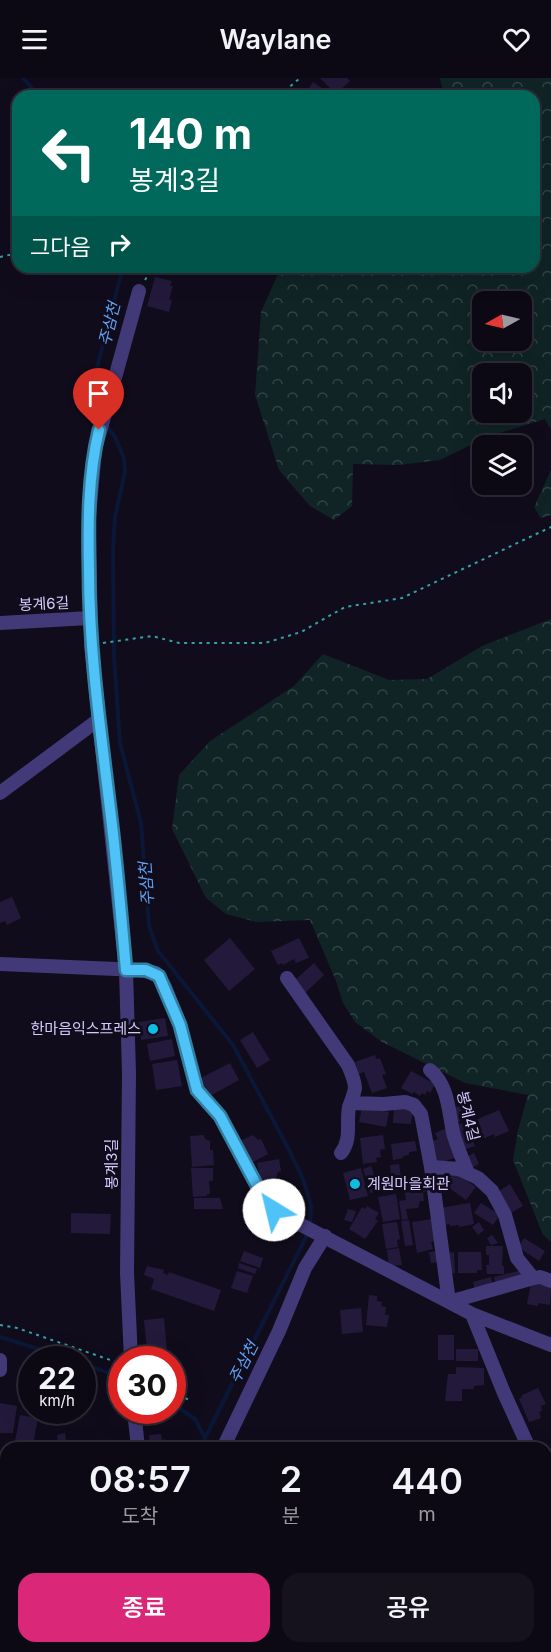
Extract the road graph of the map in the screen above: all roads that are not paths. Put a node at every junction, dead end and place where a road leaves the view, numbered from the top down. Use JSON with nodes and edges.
{"nodes":[{"id":1,"x":139,"y":291,"type":"dead end"},
{"id":2,"x":89,"y":618,"type":"junction"},
{"id":3,"x":0,"y":623,"type":"edge"},
{"id":4,"x":98,"y":720,"type":"junction"},
{"id":5,"x":0,"y":793,"type":"edge"},
{"id":6,"x":0,"y":964,"type":"edge"},
{"id":7,"x":126,"y":970,"type":"junction"},
{"id":8,"x":286,"y":978,"type":"dead end"},
{"id":9,"x":430,"y":1070,"type":"dead end"},
{"id":10,"x":351,"y":1103,"type":"junction"},
{"id":11,"x":341,"y":1153,"type":"dead end"},
{"id":12,"x":431,"y":1167,"type":"junction"},
{"id":13,"x":468,"y":1173,"type":"junction"},
{"id":14,"x":322,"y":1235,"type":"junction"},
{"id":15,"x":533,"y":1278,"type":"junction"},
{"id":16,"x":551,"y":1281,"type":"edge"},
{"id":17,"x":450,"y":1302,"type":"junction"},
{"id":18,"x":472,"y":1314,"type":"junction"},
{"id":19,"x":551,"y":1344,"type":"edge"},
{"id":20,"x":130,"y":1346,"type":"edge"},
{"id":21,"x":0,"y":1360,"type":"edge"},
{"id":22,"x":0,"y":1370,"type":"edge"},
{"id":23,"x":135,"y":1424,"type":"edge"},
{"id":24,"x":137,"y":1442,"type":"edge"},
{"id":25,"x":226,"y":1442,"type":"edge"},
{"id":26,"x":526,"y":1442,"type":"edge"}],
"edges":[{"from":1,"to":2,"type":"street","name":"봉계6길"},
{"from":2,"to":3,"type":"street","name":"봉계6길"},
{"from":2,"to":4,"type":"street","name":"봉계6길"},
{"from":4,"to":5,"type":"street"},
{"from":4,"to":7,"type":"street","name":"봉계6길"},
{"from":6,"to":7,"type":"street"},
{"from":7,"to":14,"type":"street"},
{"from":7,"to":20,"type":"street","name":"봉계3길"},
{"from":8,"to":10,"type":"street"},
{"from":9,"to":13,"type":"street","name":"봉계4길"},
{"from":10,"to":11,"type":"street"},
{"from":10,"to":12,"type":"street"},
{"from":12,"to":13,"type":"street"},
{"from":12,"to":17,"type":"street"},
{"from":13,"to":15,"type":"street"},
{"from":14,"to":17,"type":"street"},
{"from":14,"to":25,"type":"street"},
{"from":15,"to":16,"type":"street"},
{"from":15,"to":17,"type":"street"},
{"from":17,"to":18,"type":"street"},
{"from":18,"to":19,"type":"street"},
{"from":18,"to":26,"type":"street"},
{"from":21,"to":22,"type":"street"},
{"from":23,"to":24,"type":"street"}]}
